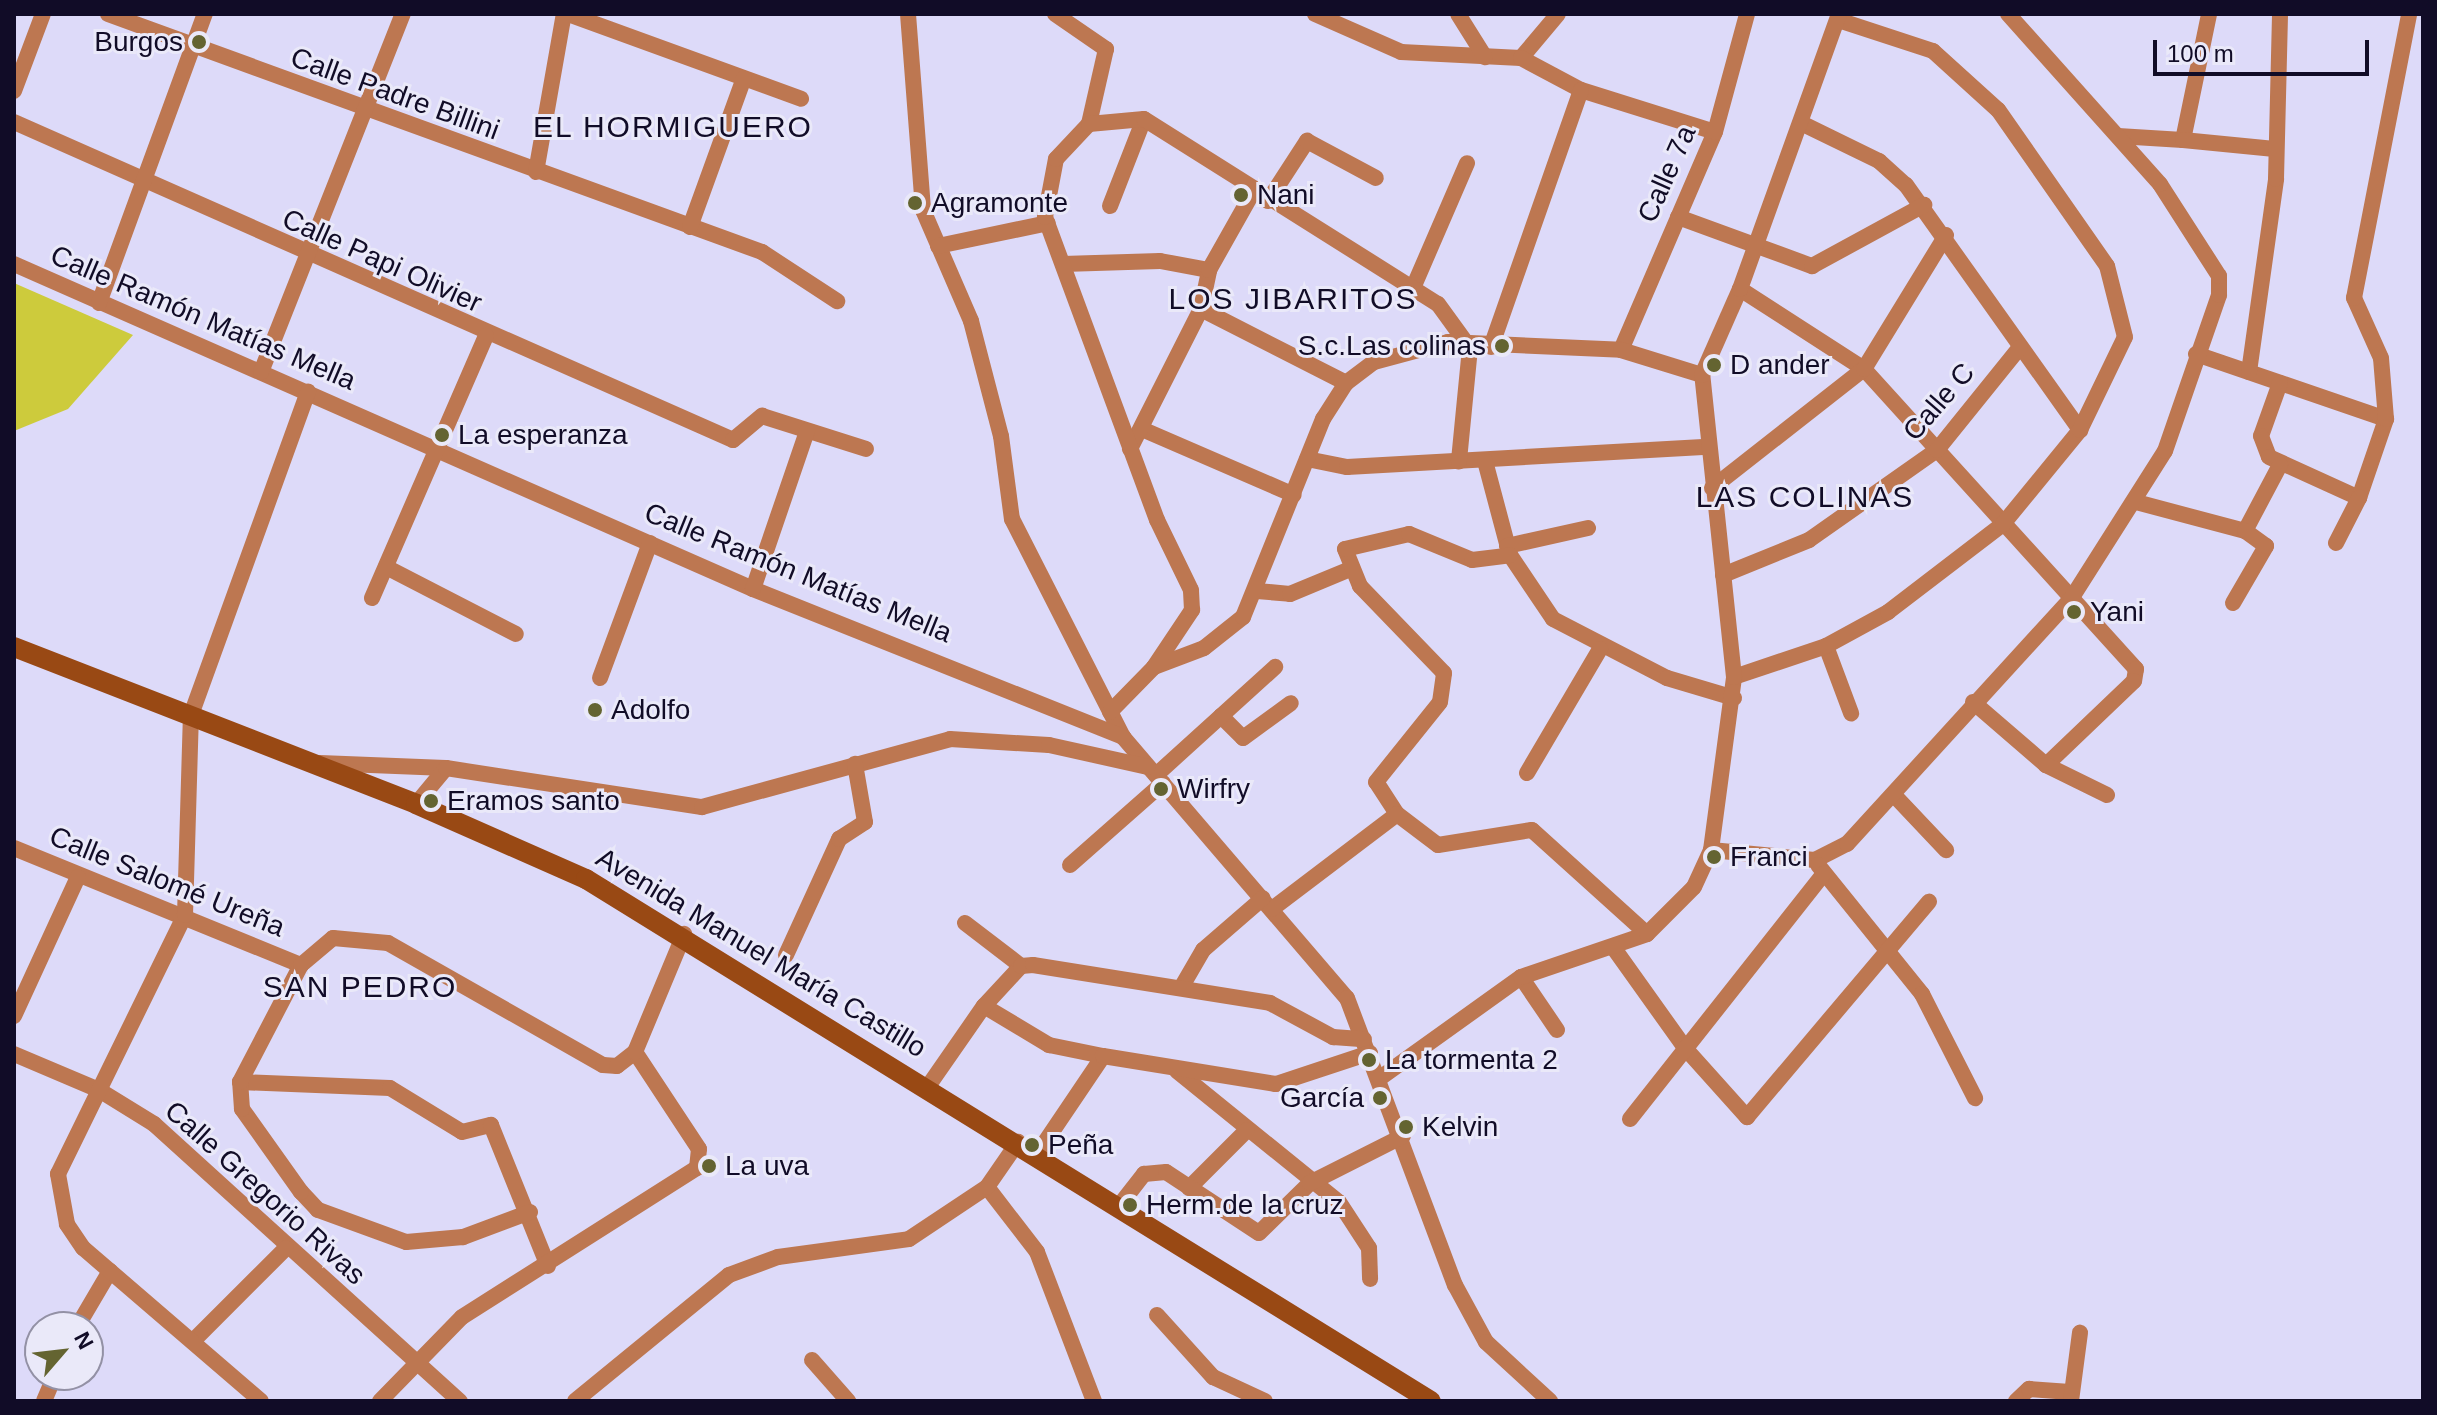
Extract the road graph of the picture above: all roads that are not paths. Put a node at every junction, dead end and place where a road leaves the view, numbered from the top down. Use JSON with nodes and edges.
{"nodes":[{"id":1,"x":43,"y":14,"type":"edge"},
{"id":2,"x":108,"y":14,"type":"edge"},
{"id":3,"x":205,"y":14,"type":"edge"},
{"id":4,"x":403,"y":14,"type":"edge"},
{"id":5,"x":566,"y":14,"type":"edge"},
{"id":6,"x":908,"y":14,"type":"edge"},
{"id":7,"x":1055,"y":14,"type":"edge"},
{"id":8,"x":1315,"y":14,"type":"edge"},
{"id":9,"x":1458,"y":14,"type":"edge"},
{"id":10,"x":1558,"y":14,"type":"edge"},
{"id":11,"x":1747,"y":14,"type":"edge"},
{"id":12,"x":2008,"y":14,"type":"edge"},
{"id":13,"x":2209,"y":14,"type":"edge"},
{"id":14,"x":2280,"y":14,"type":"edge"},
{"id":15,"x":2409,"y":14,"type":"edge"},
{"id":16,"x":1839,"y":17,"type":"edge"},
{"id":17,"x":193,"y":47,"type":"junction"},
{"id":18,"x":1485,"y":57,"type":"junction"},
{"id":19,"x":1521,"y":58,"type":"junction"},
{"id":20,"x":744,"y":78,"type":"junction"},
{"id":21,"x":1581,"y":90,"type":"junction"},
{"id":22,"x":14,"y":91,"type":"edge"},
{"id":23,"x":801,"y":99,"type":"dead end"},
{"id":24,"x":364,"y":112,"type":"junction"},
{"id":25,"x":1144,"y":119,"type":"junction"},
{"id":26,"x":14,"y":122,"type":"edge"},
{"id":27,"x":1801,"y":123,"type":"junction"},
{"id":28,"x":1089,"y":124,"type":"junction"},
{"id":29,"x":1715,"y":132,"type":"junction"},
{"id":30,"x":2118,"y":136,"type":"junction"},
{"id":31,"x":2183,"y":140,"type":"junction"},
{"id":32,"x":2275,"y":149,"type":"junction"},
{"id":33,"x":1467,"y":163,"type":"dead end"},
{"id":34,"x":536,"y":172,"type":"junction"},
{"id":35,"x":1376,"y":178,"type":"dead end"},
{"id":36,"x":144,"y":182,"type":"junction"},
{"id":37,"x":1253,"y":192,"type":"junction"},
{"id":38,"x":1268,"y":201,"type":"junction"},
{"id":39,"x":1924,"y":205,"type":"junction"},
{"id":40,"x":1110,"y":206,"type":"dead end"},
{"id":41,"x":1678,"y":217,"type":"junction"},
{"id":42,"x":1048,"y":223,"type":"junction"},
{"id":43,"x":690,"y":227,"type":"junction"},
{"id":44,"x":1946,"y":235,"type":"junction"},
{"id":45,"x":1757,"y":245,"type":"junction"},
{"id":46,"x":938,"y":246,"type":"junction"},
{"id":47,"x":309,"y":258,"type":"junction"},
{"id":48,"x":14,"y":264,"type":"edge"},
{"id":49,"x":1063,"y":264,"type":"junction"},
{"id":50,"x":1209,"y":270,"type":"junction"},
{"id":51,"x":1413,"y":288,"type":"junction"},
{"id":52,"x":1740,"y":289,"type":"junction"},
{"id":53,"x":837,"y":301,"type":"dead end"},
{"id":54,"x":99,"y":303,"type":"junction"},
{"id":55,"x":1201,"y":309,"type":"junction"},
{"id":56,"x":486,"y":336,"type":"junction"},
{"id":57,"x":1491,"y":347,"type":"junction"},
{"id":58,"x":2020,"y":347,"type":"junction"},
{"id":59,"x":1470,"y":348,"type":"junction"},
{"id":60,"x":1621,"y":350,"type":"junction"},
{"id":61,"x":2196,"y":354,"type":"junction"},
{"id":62,"x":1864,"y":369,"type":"junction"},
{"id":63,"x":261,"y":372,"type":"junction"},
{"id":64,"x":2249,"y":372,"type":"junction"},
{"id":65,"x":1702,"y":375,"type":"junction"},
{"id":66,"x":1346,"y":383,"type":"junction"},
{"id":67,"x":2280,"y":383,"type":"junction"},
{"id":68,"x":308,"y":392,"type":"junction"},
{"id":69,"x":2386,"y":419,"type":"junction"},
{"id":70,"x":1144,"y":430,"type":"junction"},
{"id":71,"x":2080,"y":430,"type":"junction"},
{"id":72,"x":807,"y":431,"type":"junction"},
{"id":73,"x":438,"y":447,"type":"junction"},
{"id":74,"x":1707,"y":447,"type":"junction"},
{"id":75,"x":866,"y":449,"type":"dead end"},
{"id":76,"x":1130,"y":449,"type":"junction"},
{"id":77,"x":1937,"y":450,"type":"junction"},
{"id":78,"x":1307,"y":459,"type":"junction"},
{"id":79,"x":1459,"y":461,"type":"junction"},
{"id":80,"x":1485,"y":461,"type":"junction"},
{"id":81,"x":2280,"y":465,"type":"junction"},
{"id":82,"x":1712,"y":488,"type":"junction"},
{"id":83,"x":1294,"y":495,"type":"junction"},
{"id":84,"x":2359,"y":498,"type":"junction"},
{"id":85,"x":2136,"y":502,"type":"junction"},
{"id":86,"x":2003,"y":524,"type":"junction"},
{"id":87,"x":1588,"y":528,"type":"dead end"},
{"id":88,"x":2245,"y":531,"type":"junction"},
{"id":89,"x":650,"y":543,"type":"junction"},
{"id":90,"x":2336,"y":543,"type":"dead end"},
{"id":91,"x":1508,"y":550,"type":"junction"},
{"id":92,"x":386,"y":567,"type":"junction"},
{"id":93,"x":1350,"y":569,"type":"junction"},
{"id":94,"x":1723,"y":575,"type":"junction"},
{"id":95,"x":753,"y":589,"type":"junction"},
{"id":96,"x":1257,"y":591,"type":"junction"},
{"id":97,"x":372,"y":598,"type":"dead end"},
{"id":98,"x":2071,"y":599,"type":"junction"},
{"id":99,"x":2233,"y":603,"type":"dead end"},
{"id":100,"x":516,"y":634,"type":"dead end"},
{"id":101,"x":1826,"y":646,"type":"junction"},
{"id":102,"x":14,"y":647,"type":"edge"},
{"id":103,"x":1600,"y":649,"type":"junction"},
{"id":104,"x":1154,"y":667,"type":"junction"},
{"id":105,"x":1275,"y":667,"type":"dead end"},
{"id":106,"x":1734,"y":677,"type":"junction"},
{"id":107,"x":600,"y":678,"type":"dead end"},
{"id":108,"x":1734,"y":698,"type":"junction"},
{"id":109,"x":1973,"y":702,"type":"junction"},
{"id":110,"x":1291,"y":703,"type":"dead end"},
{"id":111,"x":1110,"y":712,"type":"junction"},
{"id":112,"x":1851,"y":713,"type":"dead end"},
{"id":113,"x":191,"y":715,"type":"junction"},
{"id":114,"x":1221,"y":716,"type":"junction"},
{"id":115,"x":1123,"y":737,"type":"junction"},
{"id":116,"x":312,"y":762,"type":"junction"},
{"id":117,"x":855,"y":764,"type":"junction"},
{"id":118,"x":2046,"y":765,"type":"junction"},
{"id":119,"x":446,"y":768,"type":"junction"},
{"id":120,"x":1527,"y":773,"type":"dead end"},
{"id":121,"x":1156,"y":775,"type":"junction"},
{"id":122,"x":1894,"y":795,"type":"junction"},
{"id":123,"x":2107,"y":795,"type":"dead end"},
{"id":124,"x":416,"y":804,"type":"junction"},
{"id":125,"x":1397,"y":814,"type":"junction"},
{"id":126,"x":14,"y":848,"type":"edge"},
{"id":127,"x":1711,"y":850,"type":"junction"},
{"id":128,"x":1946,"y":850,"type":"dead end"},
{"id":129,"x":1070,"y":865,"type":"dead end"},
{"id":130,"x":1819,"y":867,"type":"junction"},
{"id":131,"x":78,"y":877,"type":"junction"},
{"id":132,"x":1929,"y":902,"type":"dead end"},
{"id":133,"x":1268,"y":903,"type":"junction"},
{"id":134,"x":185,"y":915,"type":"junction"},
{"id":135,"x":965,"y":923,"type":"dead end"},
{"id":136,"x":684,"y":934,"type":"junction"},
{"id":137,"x":1647,"y":934,"type":"junction"},
{"id":138,"x":1613,"y":947,"type":"junction"},
{"id":139,"x":1887,"y":953,"type":"junction"},
{"id":140,"x":786,"y":955,"type":"dead end"},
{"id":141,"x":301,"y":965,"type":"junction"},
{"id":142,"x":1021,"y":966,"type":"junction"},
{"id":143,"x":1521,"y":977,"type":"junction"},
{"id":144,"x":1181,"y":988,"type":"junction"},
{"id":145,"x":984,"y":1006,"type":"junction"},
{"id":146,"x":14,"y":1016,"type":"edge"},
{"id":147,"x":1557,"y":1030,"type":"dead end"},
{"id":148,"x":1367,"y":1046,"type":"junction"},
{"id":149,"x":1685,"y":1048,"type":"junction"},
{"id":150,"x":635,"y":1052,"type":"junction"},
{"id":151,"x":14,"y":1054,"type":"edge"},
{"id":152,"x":1103,"y":1056,"type":"junction"},
{"id":153,"x":1176,"y":1070,"type":"junction"},
{"id":154,"x":1380,"y":1078,"type":"junction"},
{"id":155,"x":240,"y":1082,"type":"junction"},
{"id":156,"x":929,"y":1085,"type":"junction"},
{"id":157,"x":99,"y":1090,"type":"junction"},
{"id":158,"x":1975,"y":1098,"type":"dead end"},
{"id":159,"x":1630,"y":1119,"type":"dead end"},
{"id":160,"x":1247,"y":1130,"type":"junction"},
{"id":161,"x":1403,"y":1136,"type":"junction"},
{"id":162,"x":1018,"y":1142,"type":"junction"},
{"id":163,"x":1037,"y":1154,"type":"junction"},
{"id":164,"x":1310,"y":1183,"type":"junction"},
{"id":165,"x":987,"y":1187,"type":"junction"},
{"id":166,"x":1189,"y":1188,"type":"junction"},
{"id":167,"x":1119,"y":1206,"type":"junction"},
{"id":168,"x":530,"y":1212,"type":"junction"},
{"id":169,"x":286,"y":1248,"type":"junction"},
{"id":170,"x":548,"y":1266,"type":"junction"},
{"id":171,"x":110,"y":1271,"type":"junction"},
{"id":172,"x":1370,"y":1279,"type":"dead end"},
{"id":173,"x":86,"y":1311,"type":"edge"},
{"id":174,"x":1157,"y":1315,"type":"dead end"},
{"id":175,"x":2080,"y":1333,"type":"dead end"},
{"id":176,"x":194,"y":1340,"type":"junction"},
{"id":177,"x":812,"y":1360,"type":"dead end"},
{"id":178,"x":413,"y":1363,"type":"junction"},
{"id":179,"x":2070,"y":1397,"type":"edge"},
{"id":180,"x":261,"y":1401,"type":"edge"},
{"id":181,"x":380,"y":1401,"type":"edge"},
{"id":182,"x":460,"y":1401,"type":"edge"},
{"id":183,"x":575,"y":1401,"type":"edge"},
{"id":184,"x":848,"y":1401,"type":"edge"},
{"id":185,"x":1094,"y":1401,"type":"edge"},
{"id":186,"x":1265,"y":1401,"type":"edge"},
{"id":187,"x":1431,"y":1401,"type":"edge"},
{"id":188,"x":1550,"y":1401,"type":"edge"},
{"id":189,"x":2016,"y":1401,"type":"edge"}],
"edges":[{"from":1,"to":22,"type":"street"},
{"from":2,"to":17,"type":"street","name":"Calle Padre Billini"},
{"from":3,"to":17,"type":"street"},
{"from":4,"to":24,"type":"street"},
{"from":5,"to":20,"type":"street"},
{"from":5,"to":34,"type":"street"},
{"from":6,"to":46,"type":"street"},
{"from":7,"to":28,"type":"street"},
{"from":8,"to":18,"type":"street"},
{"from":9,"to":18,"type":"street"},
{"from":10,"to":19,"type":"street"},
{"from":11,"to":29,"type":"street","name":"Calle 7a"},
{"from":12,"to":30,"type":"street"},
{"from":13,"to":31,"type":"street"},
{"from":14,"to":32,"type":"street"},
{"from":15,"to":69,"type":"street"},
{"from":16,"to":27,"type":"street"},
{"from":16,"to":71,"type":"street"},
{"from":17,"to":24,"type":"street","name":"Calle Padre Billini"},
{"from":17,"to":36,"type":"street"},
{"from":18,"to":19,"type":"street"},
{"from":19,"to":21,"type":"street"},
{"from":20,"to":23,"type":"street"},
{"from":20,"to":43,"type":"street"},
{"from":21,"to":29,"type":"street"},
{"from":21,"to":57,"type":"street"},
{"from":24,"to":34,"type":"street","name":"Calle Padre Billini"},
{"from":24,"to":47,"type":"street"},
{"from":25,"to":28,"type":"street"},
{"from":25,"to":37,"type":"street"},
{"from":25,"to":40,"type":"street"},
{"from":26,"to":36,"type":"street","name":"Calle Papi Olivier"},
{"from":27,"to":39,"type":"street"},
{"from":27,"to":45,"type":"street"},
{"from":28,"to":42,"type":"street"},
{"from":29,"to":41,"type":"street","name":"Calle 7a"},
{"from":30,"to":31,"type":"street"},
{"from":30,"to":61,"type":"street"},
{"from":31,"to":32,"type":"street"},
{"from":32,"to":64,"type":"street"},
{"from":33,"to":51,"type":"street"},
{"from":34,"to":43,"type":"street","name":"Calle Padre Billini"},
{"from":35,"to":38,"type":"street"},
{"from":36,"to":47,"type":"street","name":"Calle Papi Olivier"},
{"from":36,"to":54,"type":"street"},
{"from":37,"to":38,"type":"street"},
{"from":37,"to":50,"type":"street"},
{"from":38,"to":51,"type":"street"},
{"from":39,"to":44,"type":"street"},
{"from":39,"to":45,"type":"street"},
{"from":41,"to":45,"type":"street"},
{"from":41,"to":60,"type":"street","name":"Calle 7a"},
{"from":42,"to":46,"type":"street"},
{"from":42,"to":49,"type":"street"},
{"from":43,"to":53,"type":"street","name":"Calle Padre Billini"},
{"from":44,"to":58,"type":"street"},
{"from":44,"to":62,"type":"street"},
{"from":45,"to":52,"type":"street"},
{"from":46,"to":111,"type":"street"},
{"from":47,"to":56,"type":"street","name":"Calle Papi Olivier"},
{"from":47,"to":63,"type":"street"},
{"from":48,"to":54,"type":"street","name":"Calle Ramón Matías Mella"},
{"from":49,"to":50,"type":"street"},
{"from":49,"to":76,"type":"street"},
{"from":50,"to":55,"type":"street"},
{"from":51,"to":59,"type":"street"},
{"from":52,"to":62,"type":"street"},
{"from":52,"to":65,"type":"street"},
{"from":54,"to":63,"type":"street","name":"Calle Ramón Matías Mella"},
{"from":55,"to":66,"type":"street"},
{"from":55,"to":70,"type":"street"},
{"from":56,"to":72,"type":"street","name":"Calle Papi Olivier"},
{"from":56,"to":73,"type":"street"},
{"from":57,"to":59,"type":"street"},
{"from":57,"to":60,"type":"street"},
{"from":58,"to":71,"type":"street"},
{"from":58,"to":77,"type":"street","name":"Calle C"},
{"from":59,"to":66,"type":"street"},
{"from":59,"to":79,"type":"street"},
{"from":60,"to":65,"type":"street"},
{"from":61,"to":64,"type":"street"},
{"from":61,"to":85,"type":"street"},
{"from":62,"to":77,"type":"street"},
{"from":62,"to":82,"type":"street"},
{"from":63,"to":68,"type":"street","name":"Calle Ramón Matías Mella"},
{"from":64,"to":67,"type":"street"},
{"from":65,"to":74,"type":"street"},
{"from":66,"to":78,"type":"street"},
{"from":67,"to":69,"type":"street"},
{"from":67,"to":81,"type":"street"},
{"from":68,"to":73,"type":"street","name":"Calle Ramón Matías Mella"},
{"from":68,"to":113,"type":"street"},
{"from":69,"to":84,"type":"street"},
{"from":70,"to":76,"type":"street"},
{"from":70,"to":83,"type":"street"},
{"from":71,"to":86,"type":"street"},
{"from":72,"to":75,"type":"street"},
{"from":72,"to":95,"type":"street"},
{"from":73,"to":89,"type":"street","name":"Calle Ramón Matías Mella"},
{"from":73,"to":92,"type":"street"},
{"from":74,"to":80,"type":"street"},
{"from":74,"to":82,"type":"street"},
{"from":76,"to":104,"type":"street"},
{"from":77,"to":86,"type":"street"},
{"from":77,"to":94,"type":"street","name":"Calle C"},
{"from":78,"to":79,"type":"street"},
{"from":78,"to":83,"type":"street"},
{"from":79,"to":80,"type":"street"},
{"from":80,"to":91,"type":"street"},
{"from":81,"to":84,"type":"street"},
{"from":81,"to":88,"type":"street"},
{"from":82,"to":94,"type":"street"},
{"from":83,"to":96,"type":"street"},
{"from":84,"to":90,"type":"street"},
{"from":85,"to":88,"type":"street"},
{"from":85,"to":98,"type":"street"},
{"from":86,"to":98,"type":"street"},
{"from":86,"to":101,"type":"street"},
{"from":87,"to":91,"type":"street"},
{"from":88,"to":99,"type":"street"},
{"from":89,"to":95,"type":"street","name":"Calle Ramón Matías Mella"},
{"from":89,"to":107,"type":"street"},
{"from":91,"to":93,"type":"street"},
{"from":91,"to":103,"type":"street"},
{"from":92,"to":97,"type":"street"},
{"from":92,"to":100,"type":"street"},
{"from":93,"to":96,"type":"street"},
{"from":93,"to":125,"type":"street"},
{"from":94,"to":106,"type":"street"},
{"from":95,"to":115,"type":"street","name":"Calle Ramón Matías Mella"},
{"from":96,"to":104,"type":"street"},
{"from":98,"to":109,"type":"street"},
{"from":98,"to":118,"type":"street"},
{"from":101,"to":106,"type":"street"},
{"from":101,"to":112,"type":"street"},
{"from":102,"to":113,"type":"street","name":"Avenida Manuel María Castillo"},
{"from":103,"to":108,"type":"street"},
{"from":103,"to":120,"type":"street"},
{"from":104,"to":111,"type":"street"},
{"from":105,"to":114,"type":"street"},
{"from":106,"to":108,"type":"street"},
{"from":108,"to":127,"type":"street"},
{"from":109,"to":118,"type":"street"},
{"from":109,"to":122,"type":"street"},
{"from":110,"to":114,"type":"street"},
{"from":111,"to":115,"type":"street"},
{"from":113,"to":116,"type":"street","name":"Avenida Manuel María Castillo"},
{"from":113,"to":134,"type":"street"},
{"from":114,"to":121,"type":"street"},
{"from":115,"to":121,"type":"street"},
{"from":116,"to":119,"type":"street"},
{"from":116,"to":124,"type":"street","name":"Avenida Manuel María Castillo"},
{"from":117,"to":119,"type":"street"},
{"from":117,"to":121,"type":"street"},
{"from":117,"to":140,"type":"street"},
{"from":118,"to":123,"type":"street"},
{"from":119,"to":124,"type":"street"},
{"from":121,"to":129,"type":"street"},
{"from":121,"to":133,"type":"street"},
{"from":122,"to":128,"type":"street"},
{"from":122,"to":130,"type":"street"},
{"from":124,"to":136,"type":"street","name":"Avenida Manuel María Castillo"},
{"from":125,"to":133,"type":"street"},
{"from":125,"to":137,"type":"street"},
{"from":126,"to":131,"type":"street","name":"Calle Salomé Ureña"},
{"from":127,"to":130,"type":"street"},
{"from":127,"to":137,"type":"street"},
{"from":130,"to":139,"type":"street"},
{"from":130,"to":149,"type":"street"},
{"from":131,"to":134,"type":"street","name":"Calle Salomé Ureña"},
{"from":131,"to":146,"type":"street"},
{"from":132,"to":139,"type":"street"},
{"from":133,"to":144,"type":"street"},
{"from":133,"to":148,"type":"street"},
{"from":134,"to":141,"type":"street","name":"Calle Salomé Ureña"},
{"from":134,"to":157,"type":"street"},
{"from":135,"to":142,"type":"street"},
{"from":136,"to":150,"type":"street"},
{"from":136,"to":156,"type":"street","name":"Avenida Manuel María Castillo"},
{"from":137,"to":138,"type":"street"},
{"from":138,"to":143,"type":"street"},
{"from":138,"to":149,"type":"street"},
{"from":139,"to":149,"type":"street"},
{"from":139,"to":158,"type":"street"},
{"from":141,"to":150,"type":"street"},
{"from":141,"to":155,"type":"street"},
{"from":142,"to":144,"type":"street"},
{"from":142,"to":145,"type":"street"},
{"from":143,"to":147,"type":"street"},
{"from":143,"to":154,"type":"street"},
{"from":144,"to":148,"type":"street"},
{"from":145,"to":152,"type":"street"},
{"from":145,"to":156,"type":"street"},
{"from":148,"to":153,"type":"street"},
{"from":148,"to":154,"type":"street"},
{"from":149,"to":159,"type":"street"},
{"from":150,"to":170,"type":"street"},
{"from":151,"to":157,"type":"street","name":"Calle Gregorio Rivas"},
{"from":152,"to":153,"type":"street"},
{"from":152,"to":163,"type":"street"},
{"from":153,"to":160,"type":"street"},
{"from":154,"to":161,"type":"street"},
{"from":155,"to":168,"type":"street"},
{"from":155,"to":168,"type":"street"},
{"from":156,"to":162,"type":"street","name":"Avenida Manuel María Castillo"},
{"from":157,"to":169,"type":"street","name":"Calle Gregorio Rivas"},
{"from":157,"to":171,"type":"street"},
{"from":160,"to":164,"type":"street"},
{"from":160,"to":166,"type":"street"},
{"from":161,"to":164,"type":"street"},
{"from":161,"to":188,"type":"street"},
{"from":162,"to":163,"type":"street","name":"Avenida Manuel María Castillo"},
{"from":162,"to":165,"type":"street"},
{"from":163,"to":167,"type":"street","name":"Avenida Manuel María Castillo"},
{"from":164,"to":166,"type":"street"},
{"from":164,"to":172,"type":"street"},
{"from":165,"to":183,"type":"street"},
{"from":165,"to":185,"type":"street"},
{"from":166,"to":167,"type":"street"},
{"from":167,"to":187,"type":"street","name":"Avenida Manuel María Castillo"},
{"from":168,"to":170,"type":"street"},
{"from":169,"to":176,"type":"street"},
{"from":169,"to":178,"type":"street","name":"Calle Gregorio Rivas"},
{"from":170,"to":178,"type":"street"},
{"from":171,"to":173,"type":"street"},
{"from":171,"to":176,"type":"street"},
{"from":174,"to":186,"type":"street"},
{"from":175,"to":179,"type":"street"},
{"from":176,"to":180,"type":"street"},
{"from":177,"to":184,"type":"street"},
{"from":178,"to":181,"type":"street"},
{"from":178,"to":182,"type":"street","name":"Calle Gregorio Rivas"},
{"from":179,"to":189,"type":"street"}]}
